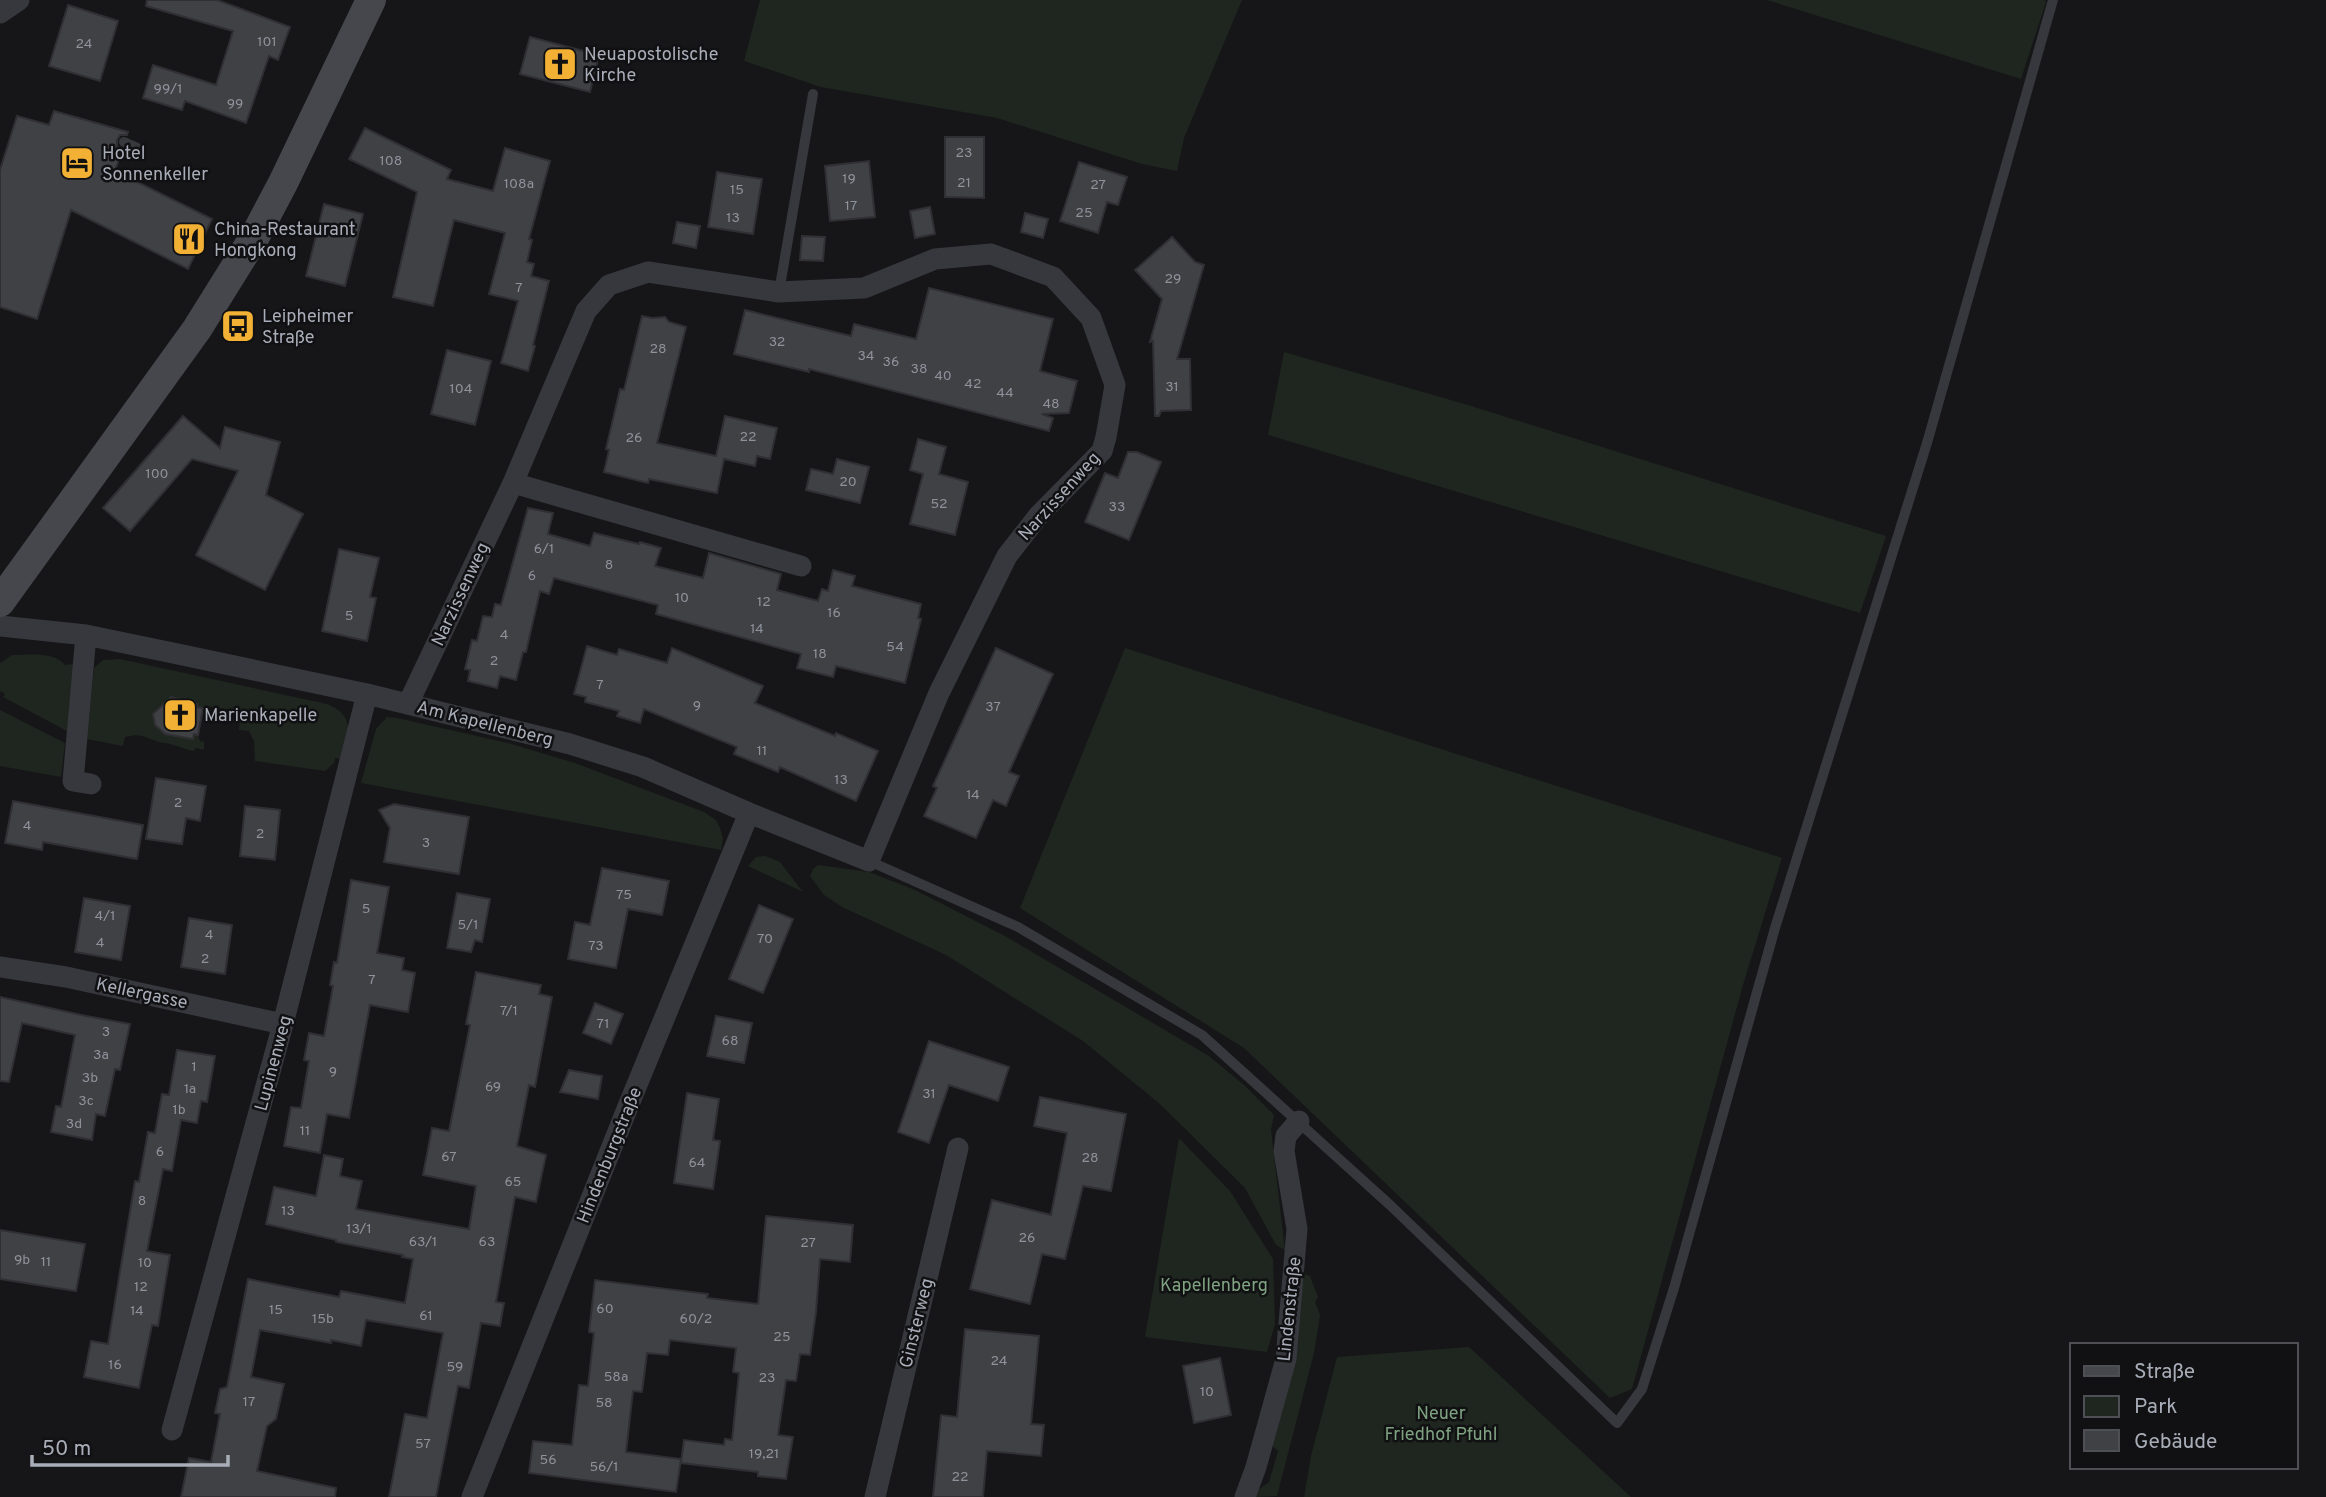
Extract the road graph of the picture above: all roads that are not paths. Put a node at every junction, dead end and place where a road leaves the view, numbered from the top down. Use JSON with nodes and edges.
{"nodes":[{"id":1,"x":19,"y":0,"type":"edge"},
{"id":2,"x":371,"y":0,"type":"edge"},
{"id":3,"x":2053,"y":0,"type":"edge"},
{"id":4,"x":0,"y":13,"type":"edge"},
{"id":5,"x":813,"y":94,"type":"dead end"},
{"id":6,"x":124,"y":142,"type":"dead end"},
{"id":7,"x":140,"y":149,"type":"dead end"},
{"id":8,"x":779,"y":292,"type":"junction"},
{"id":9,"x":513,"y":484,"type":"junction"},
{"id":10,"x":801,"y":566,"type":"dead end"},
{"id":11,"x":0,"y":602,"type":"edge"},
{"id":12,"x":0,"y":626,"type":"edge"},
{"id":13,"x":86,"y":635,"type":"junction"},
{"id":14,"x":367,"y":694,"type":"junction"},
{"id":15,"x":408,"y":704,"type":"junction"},
{"id":16,"x":91,"y":785,"type":"dead end"},
{"id":17,"x":749,"y":813,"type":"junction"},
{"id":18,"x":869,"y":861,"type":"junction"},
{"id":19,"x":0,"y":967,"type":"edge"},
{"id":20,"x":283,"y":1024,"type":"junction"},
{"id":21,"x":1299,"y":1121,"type":"junction"},
{"id":22,"x":958,"y":1148,"type":"dead end"},
{"id":23,"x":172,"y":1430,"type":"dead end"},
{"id":24,"x":472,"y":1497,"type":"edge"},
{"id":25,"x":875,"y":1497,"type":"edge"},
{"id":26,"x":1245,"y":1497,"type":"edge"}],
"edges":[{"from":1,"to":4,"type":"street"},
{"from":2,"to":11,"type":"main road"},
{"from":3,"to":21,"type":"lane"},
{"from":5,"to":8,"type":"lane"},
{"from":6,"to":7,"type":"lane"},
{"from":8,"to":9,"type":"street","name":"Narzissenweg"},
{"from":8,"to":18,"type":"street","name":"Narzissenweg"},
{"from":9,"to":10,"type":"street"},
{"from":9,"to":15,"type":"street","name":"Narzissenweg"},
{"from":12,"to":13,"type":"street","name":"Am Kapellenberg"},
{"from":13,"to":14,"type":"street","name":"Am Kapellenberg"},
{"from":13,"to":16,"type":"street"},
{"from":14,"to":15,"type":"street","name":"Am Kapellenberg"},
{"from":14,"to":20,"type":"street","name":"Lupinenweg"},
{"from":15,"to":17,"type":"street","name":"Am Kapellenberg"},
{"from":17,"to":18,"type":"street","name":"Am Kapellenberg"},
{"from":17,"to":24,"type":"street","name":"Hindenburgstraße"},
{"from":18,"to":21,"type":"lane"},
{"from":19,"to":20,"type":"street","name":"Kellergasse"},
{"from":20,"to":23,"type":"street","name":"Lupinenweg"},
{"from":21,"to":26,"type":"street","name":"Lindenstraße"},
{"from":22,"to":25,"type":"street","name":"Ginsterweg"}]}
